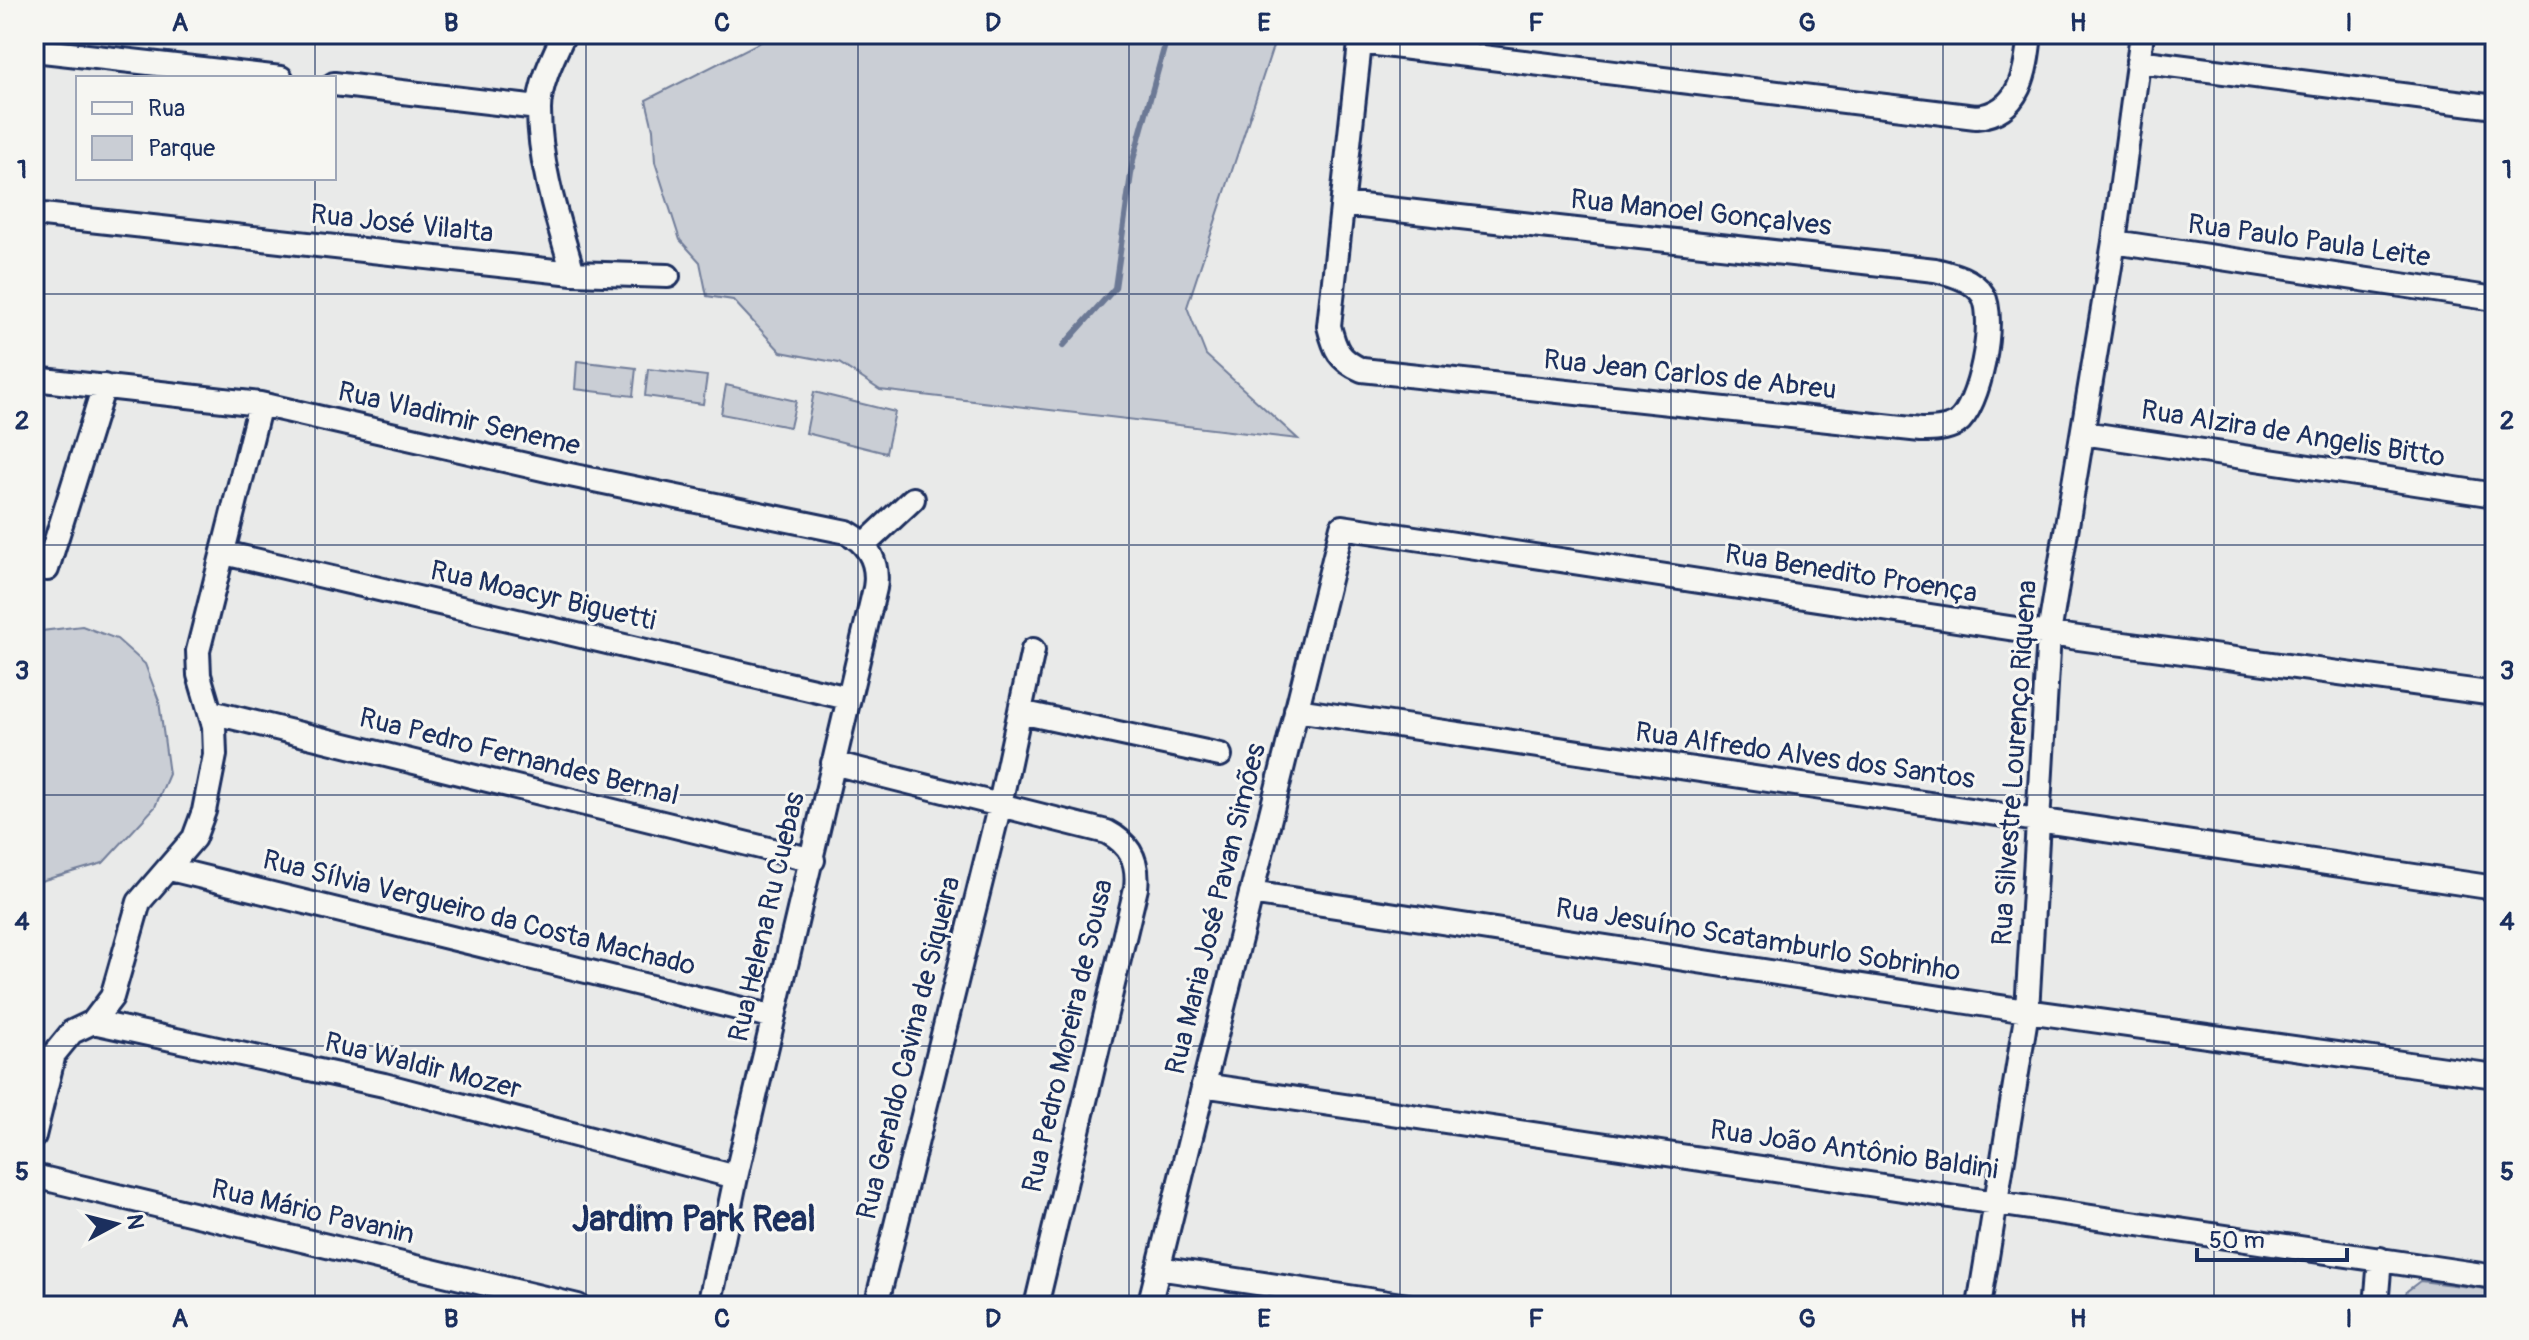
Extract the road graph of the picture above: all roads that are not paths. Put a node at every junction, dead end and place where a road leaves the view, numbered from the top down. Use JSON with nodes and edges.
{"nodes":[{"id":1,"x":564,"y":34,"type":"edge"},
{"id":2,"x":2142,"y":34,"type":"edge"},
{"id":3,"x":1361,"y":38,"type":"edge"},
{"id":4,"x":2030,"y":38,"type":"edge"},
{"id":5,"x":34,"y":50,"type":"edge"},
{"id":6,"x":2138,"y":61,"type":"junction"},
{"id":7,"x":263,"y":76,"type":"edge"},
{"id":8,"x":336,"y":84,"type":"edge"},
{"id":9,"x":2495,"y":107,"type":"edge"},
{"id":10,"x":538,"y":108,"type":"junction"},
{"id":11,"x":1344,"y":204,"type":"junction"},
{"id":12,"x":34,"y":214,"type":"edge"},
{"id":13,"x":2114,"y":242,"type":"junction"},
{"id":14,"x":573,"y":273,"type":"junction"},
{"id":15,"x":668,"y":276,"type":"dead end"},
{"id":16,"x":2495,"y":299,"type":"edge"},
{"id":17,"x":1984,"y":356,"type":"joint"},
{"id":18,"x":34,"y":379,"type":"edge"},
{"id":19,"x":104,"y":386,"type":"junction"},
{"id":20,"x":260,"y":404,"type":"junction"},
{"id":21,"x":2083,"y":433,"type":"junction"},
{"id":22,"x":2495,"y":495,"type":"edge"},
{"id":23,"x":913,"y":499,"type":"dead end"},
{"id":24,"x":1342,"y":527,"type":"joint"},
{"id":25,"x":864,"y":545,"type":"junction"},
{"id":26,"x":224,"y":553,"type":"junction"},
{"id":27,"x":47,"y":569,"type":"dead end"},
{"id":28,"x":2049,"y":634,"type":"junction"},
{"id":29,"x":1033,"y":650,"type":"dead end"},
{"id":30,"x":2495,"y":694,"type":"edge"},
{"id":31,"x":848,"y":698,"type":"junction"},
{"id":32,"x":1296,"y":710,"type":"junction"},
{"id":33,"x":211,"y":712,"type":"junction"},
{"id":34,"x":1020,"y":712,"type":"junction"},
{"id":35,"x":1220,"y":755,"type":"dead end"},
{"id":36,"x":833,"y":763,"type":"junction"},
{"id":37,"x":1000,"y":804,"type":"junction"},
{"id":38,"x":2038,"y":821,"type":"junction"},
{"id":39,"x":813,"y":860,"type":"junction"},
{"id":40,"x":170,"y":869,"type":"junction"},
{"id":41,"x":2495,"y":888,"type":"edge"},
{"id":42,"x":1251,"y":893,"type":"junction"},
{"id":43,"x":2027,"y":1011,"type":"junction"},
{"id":44,"x":774,"y":1017,"type":"junction"},
{"id":45,"x":93,"y":1022,"type":"junction"},
{"id":46,"x":2495,"y":1076,"type":"edge"},
{"id":47,"x":1203,"y":1085,"type":"junction"},
{"id":48,"x":34,"y":1136,"type":"edge"},
{"id":49,"x":34,"y":1176,"type":"edge"},
{"id":50,"x":736,"y":1177,"type":"junction"},
{"id":51,"x":1994,"y":1201,"type":"junction"},
{"id":52,"x":2380,"y":1259,"type":"junction"},
{"id":53,"x":1158,"y":1268,"type":"junction"},
{"id":54,"x":2495,"y":1277,"type":"edge"},
{"id":55,"x":578,"y":1306,"type":"edge"},
{"id":56,"x":709,"y":1306,"type":"edge"},
{"id":57,"x":876,"y":1306,"type":"edge"},
{"id":58,"x":1036,"y":1306,"type":"edge"},
{"id":59,"x":1149,"y":1306,"type":"edge"},
{"id":60,"x":1408,"y":1306,"type":"edge"},
{"id":61,"x":1979,"y":1306,"type":"edge"},
{"id":62,"x":2376,"y":1306,"type":"edge"}],
"edges":[{"from":1,"to":10,"type":"street"},
{"from":2,"to":6,"type":"street","name":"Rua Silvestre Lourenço Riquena"},
{"from":3,"to":4,"type":"street"},
{"from":3,"to":11,"type":"street"},
{"from":5,"to":7,"type":"street"},
{"from":6,"to":9,"type":"street"},
{"from":6,"to":13,"type":"street","name":"Rua Silvestre Lourenço Riquena"},
{"from":8,"to":10,"type":"street"},
{"from":10,"to":14,"type":"street"},
{"from":11,"to":17,"type":"street","name":"Rua Manoel Gonçalves"},
{"from":11,"to":17,"type":"street","name":"Rua Jean Carlos de Abreu"},
{"from":12,"to":14,"type":"street","name":"Rua José Vilalta"},
{"from":13,"to":16,"type":"street","name":"Rua Paulo Paula Leite"},
{"from":13,"to":21,"type":"street","name":"Rua Silvestre Lourenço Riquena"},
{"from":14,"to":15,"type":"street","name":"Rua José Vilalta"},
{"from":18,"to":19,"type":"street","name":"Rua Vladimir Seneme"},
{"from":19,"to":20,"type":"street","name":"Rua Vladimir Seneme"},
{"from":19,"to":27,"type":"street"},
{"from":20,"to":25,"type":"street","name":"Rua Vladimir Seneme"},
{"from":20,"to":26,"type":"street"},
{"from":21,"to":22,"type":"street","name":"Rua Alzira de Angelis Bitto"},
{"from":21,"to":28,"type":"street","name":"Rua Silvestre Lourenço Riquena"},
{"from":23,"to":25,"type":"street"},
{"from":24,"to":28,"type":"street","name":"Rua Benedito Proença"},
{"from":24,"to":32,"type":"street","name":"Rua Maria José Pavan Simões"},
{"from":25,"to":31,"type":"street","name":"Rua Helena Ru Cuebas"},
{"from":26,"to":31,"type":"street","name":"Rua Moacyr Biguetti"},
{"from":26,"to":33,"type":"street"},
{"from":28,"to":30,"type":"street","name":"Rua Benedito Proença"},
{"from":28,"to":38,"type":"street","name":"Rua Silvestre Lourenço Riquena"},
{"from":29,"to":34,"type":"street","name":"Rua Geraldo Cavina de Siqueira"},
{"from":31,"to":36,"type":"street","name":"Rua Helena Ru Cuebas"},
{"from":32,"to":38,"type":"street","name":"Rua Alfredo Alves dos Santos"},
{"from":32,"to":42,"type":"street","name":"Rua Maria José Pavan Simões"},
{"from":33,"to":39,"type":"street","name":"Rua Pedro Fernandes Bernal"},
{"from":33,"to":40,"type":"street"},
{"from":34,"to":35,"type":"street"},
{"from":34,"to":37,"type":"street","name":"Rua Geraldo Cavina de Siqueira"},
{"from":36,"to":37,"type":"street","name":"Rua Pedro Moreira de Sousa"},
{"from":36,"to":39,"type":"street","name":"Rua Helena Ru Cuebas"},
{"from":37,"to":57,"type":"street","name":"Rua Geraldo Cavina de Siqueira"},
{"from":37,"to":58,"type":"street","name":"Rua Pedro Moreira de Sousa"},
{"from":38,"to":41,"type":"street","name":"Rua Alfredo Alves dos Santos"},
{"from":38,"to":43,"type":"street","name":"Rua Silvestre Lourenço Riquena"},
{"from":39,"to":44,"type":"street","name":"Rua Helena Ru Cuebas"},
{"from":40,"to":44,"type":"street","name":"Rua Sílvia Vergueiro da Costa Machado"},
{"from":40,"to":45,"type":"street"},
{"from":42,"to":43,"type":"street","name":"Rua Jesuíno Scatamburlo Sobrinho"},
{"from":42,"to":47,"type":"street","name":"Rua Maria José Pavan Simões"},
{"from":43,"to":46,"type":"street","name":"Rua Jesuíno Scatamburlo Sobrinho"},
{"from":43,"to":51,"type":"street","name":"Rua Silvestre Lourenço Riquena"},
{"from":44,"to":50,"type":"street","name":"Rua Helena Ru Cuebas"},
{"from":45,"to":48,"type":"street"},
{"from":45,"to":50,"type":"street","name":"Rua Waldir Mozer"},
{"from":47,"to":51,"type":"street","name":"Rua João Antônio Baldini"},
{"from":47,"to":53,"type":"street","name":"Rua Maria José Pavan Simões"},
{"from":49,"to":55,"type":"street","name":"Rua Mário Pavanin"},
{"from":50,"to":56,"type":"street","name":"Rua Helena Ru Cuebas"},
{"from":51,"to":52,"type":"street","name":"Rua João Antônio Baldini"},
{"from":51,"to":61,"type":"street","name":"Rua Silvestre Lourenço Riquena"},
{"from":52,"to":54,"type":"street","name":"Rua João Antônio Baldini"},
{"from":52,"to":62,"type":"street"},
{"from":53,"to":59,"type":"street","name":"Rua Maria José Pavan Simões"},
{"from":53,"to":60,"type":"street"}]}
